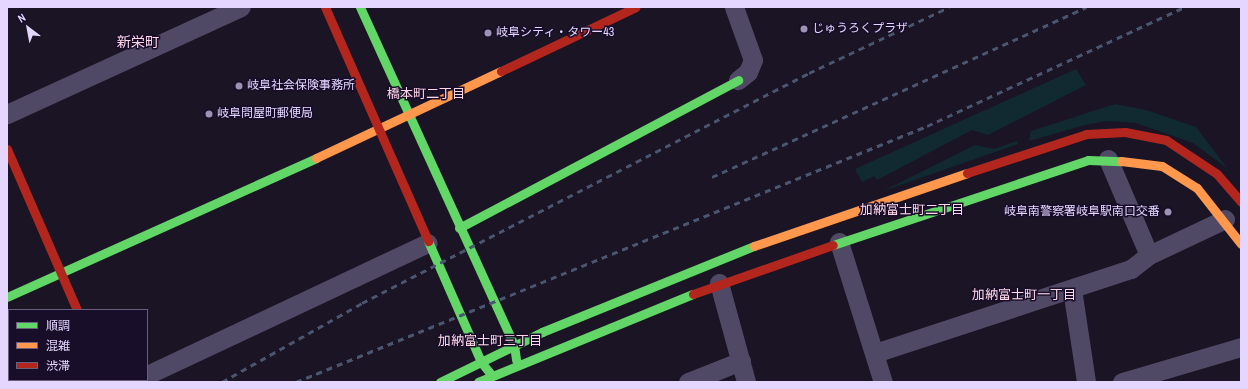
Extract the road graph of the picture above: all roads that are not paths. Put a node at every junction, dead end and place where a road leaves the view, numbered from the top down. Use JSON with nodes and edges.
{"nodes":[{"id":1,"x":241,"y":7,"type":"edge"},
{"id":2,"x":325,"y":7,"type":"edge"},
{"id":3,"x":360,"y":7,"type":"edge"},
{"id":4,"x":636,"y":7,"type":"edge"},
{"id":5,"x":734,"y":7,"type":"edge"},
{"id":6,"x":738,"y":80,"type":"joint"},
{"id":7,"x":409,"y":113,"type":"junction"},
{"id":8,"x":7,"y":114,"type":"edge"},
{"id":9,"x":380,"y":127,"type":"junction"},
{"id":10,"x":7,"y":149,"type":"edge"},
{"id":11,"x":1108,"y":159,"type":"junction"},
{"id":12,"x":1241,"y":202,"type":"edge"},
{"id":13,"x":1229,"y":218,"type":"junction"},
{"id":14,"x":459,"y":228,"type":"junction"},
{"id":15,"x":839,"y":242,"type":"junction"},
{"id":16,"x":428,"y":244,"type":"junction"},
{"id":17,"x":1241,"y":244,"type":"edge"},
{"id":18,"x":1149,"y":255,"type":"junction"},
{"id":19,"x":62,"y":274,"type":"junction"},
{"id":20,"x":719,"y":283,"type":"junction"},
{"id":21,"x":1072,"y":289,"type":"junction"},
{"id":22,"x":7,"y":296,"type":"edge"},
{"id":23,"x":77,"y":309,"type":"edge"},
{"id":24,"x":514,"y":345,"type":"junction"},
{"id":25,"x":1241,"y":347,"type":"edge"},
{"id":26,"x":875,"y":353,"type":"junction"},
{"id":27,"x":741,"y":361,"type":"junction"},
{"id":28,"x":481,"y":362,"type":"junction"},
{"id":29,"x":517,"y":365,"type":"junction"},
{"id":30,"x":148,"y":375,"type":"edge"},
{"id":31,"x":492,"y":376,"type":"junction"},
{"id":32,"x":440,"y":382,"type":"edge"},
{"id":33,"x":478,"y":382,"type":"edge"},
{"id":34,"x":688,"y":382,"type":"edge"},
{"id":35,"x":746,"y":382,"type":"edge"},
{"id":36,"x":883,"y":382,"type":"edge"},
{"id":37,"x":1086,"y":382,"type":"edge"},
{"id":38,"x":1122,"y":382,"type":"edge"}],
"edges":[{"from":1,"to":8,"type":"street"},
{"from":2,"to":9,"type":"street"},
{"from":3,"to":7,"type":"street"},
{"from":4,"to":7,"type":"street"},
{"from":5,"to":6,"type":"street"},
{"from":6,"to":14,"type":"street"},
{"from":7,"to":9,"type":"street"},
{"from":7,"to":14,"type":"street"},
{"from":9,"to":16,"type":"street"},
{"from":9,"to":19,"type":"street"},
{"from":10,"to":19,"type":"street"},
{"from":11,"to":13,"type":"street"},
{"from":11,"to":15,"type":"street"},
{"from":11,"to":18,"type":"street"},
{"from":12,"to":24,"type":"street"},
{"from":13,"to":17,"type":"street"},
{"from":13,"to":18,"type":"street"},
{"from":14,"to":24,"type":"street"},
{"from":15,"to":20,"type":"street"},
{"from":15,"to":26,"type":"street"},
{"from":16,"to":28,"type":"street"},
{"from":16,"to":30,"type":"street"},
{"from":18,"to":21,"type":"street"},
{"from":19,"to":22,"type":"street"},
{"from":19,"to":23,"type":"street"},
{"from":20,"to":27,"type":"street"},
{"from":20,"to":29,"type":"street"},
{"from":21,"to":26,"type":"street"},
{"from":21,"to":37,"type":"street"},
{"from":24,"to":28,"type":"street"},
{"from":24,"to":29,"type":"street"},
{"from":25,"to":38,"type":"street"},
{"from":26,"to":36,"type":"street"},
{"from":27,"to":34,"type":"street"},
{"from":27,"to":35,"type":"street"},
{"from":28,"to":31,"type":"street"},
{"from":28,"to":32,"type":"street"},
{"from":29,"to":31,"type":"street"},
{"from":31,"to":33,"type":"street"}]}
